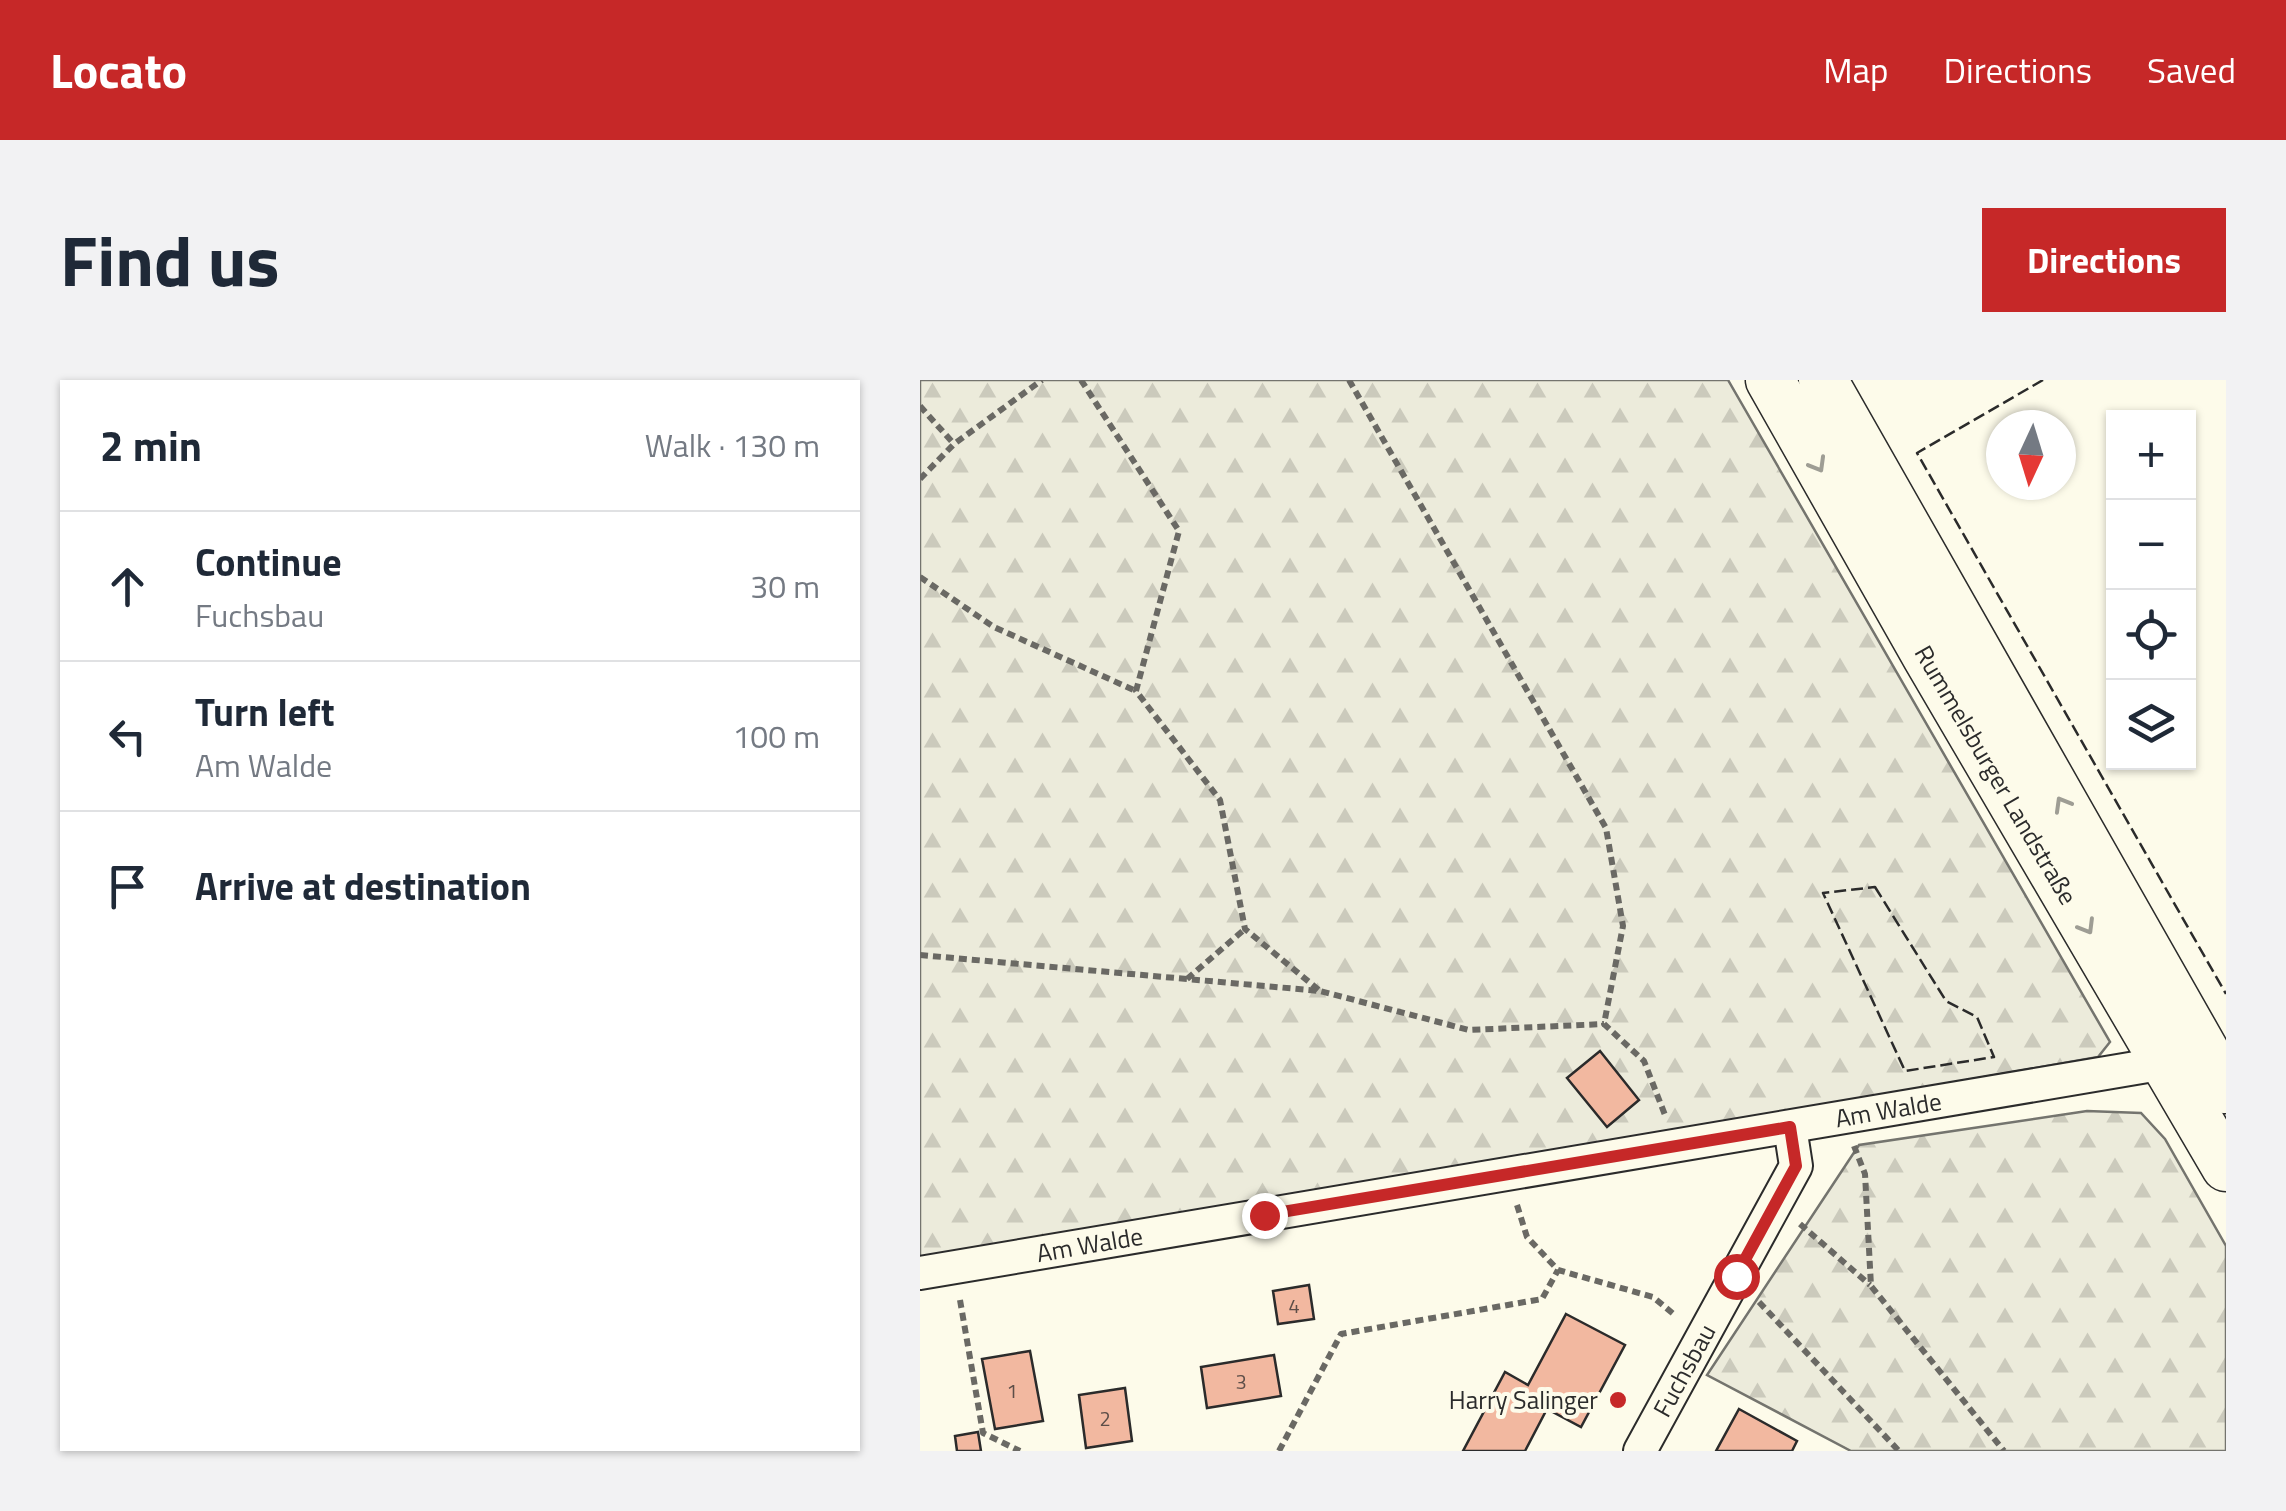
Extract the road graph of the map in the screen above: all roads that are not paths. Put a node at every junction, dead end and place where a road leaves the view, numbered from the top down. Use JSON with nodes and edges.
{"nodes":[{"id":1,"x":1770,"y":380,"type":"edge"},
{"id":2,"x":1822,"y":380,"type":"edge"},
{"id":3,"x":2207,"y":1065,"type":"edge"},
{"id":4,"x":1790,"y":1127,"type":"junction"},
{"id":5,"x":2226,"y":1166,"type":"edge"},
{"id":6,"x":920,"y":1273,"type":"edge"},
{"id":7,"x":1640,"y":1451,"type":"edge"}],
"edges":[{"from":1,"to":3,"type":"main road","name":"Rummelsburger Landstraße","one_way":true},
{"from":3,"to":2,"type":"main road","name":"Rummelsburger Landstraße","one_way":true},
{"from":3,"to":4,"type":"street","name":"Am Walde"},
{"from":3,"to":5,"type":"main road","name":"Rummelsburger Landstraße"},
{"from":4,"to":6,"type":"street","name":"Am Walde"},
{"from":4,"to":7,"type":"street","name":"Fuchsbau"}]}
